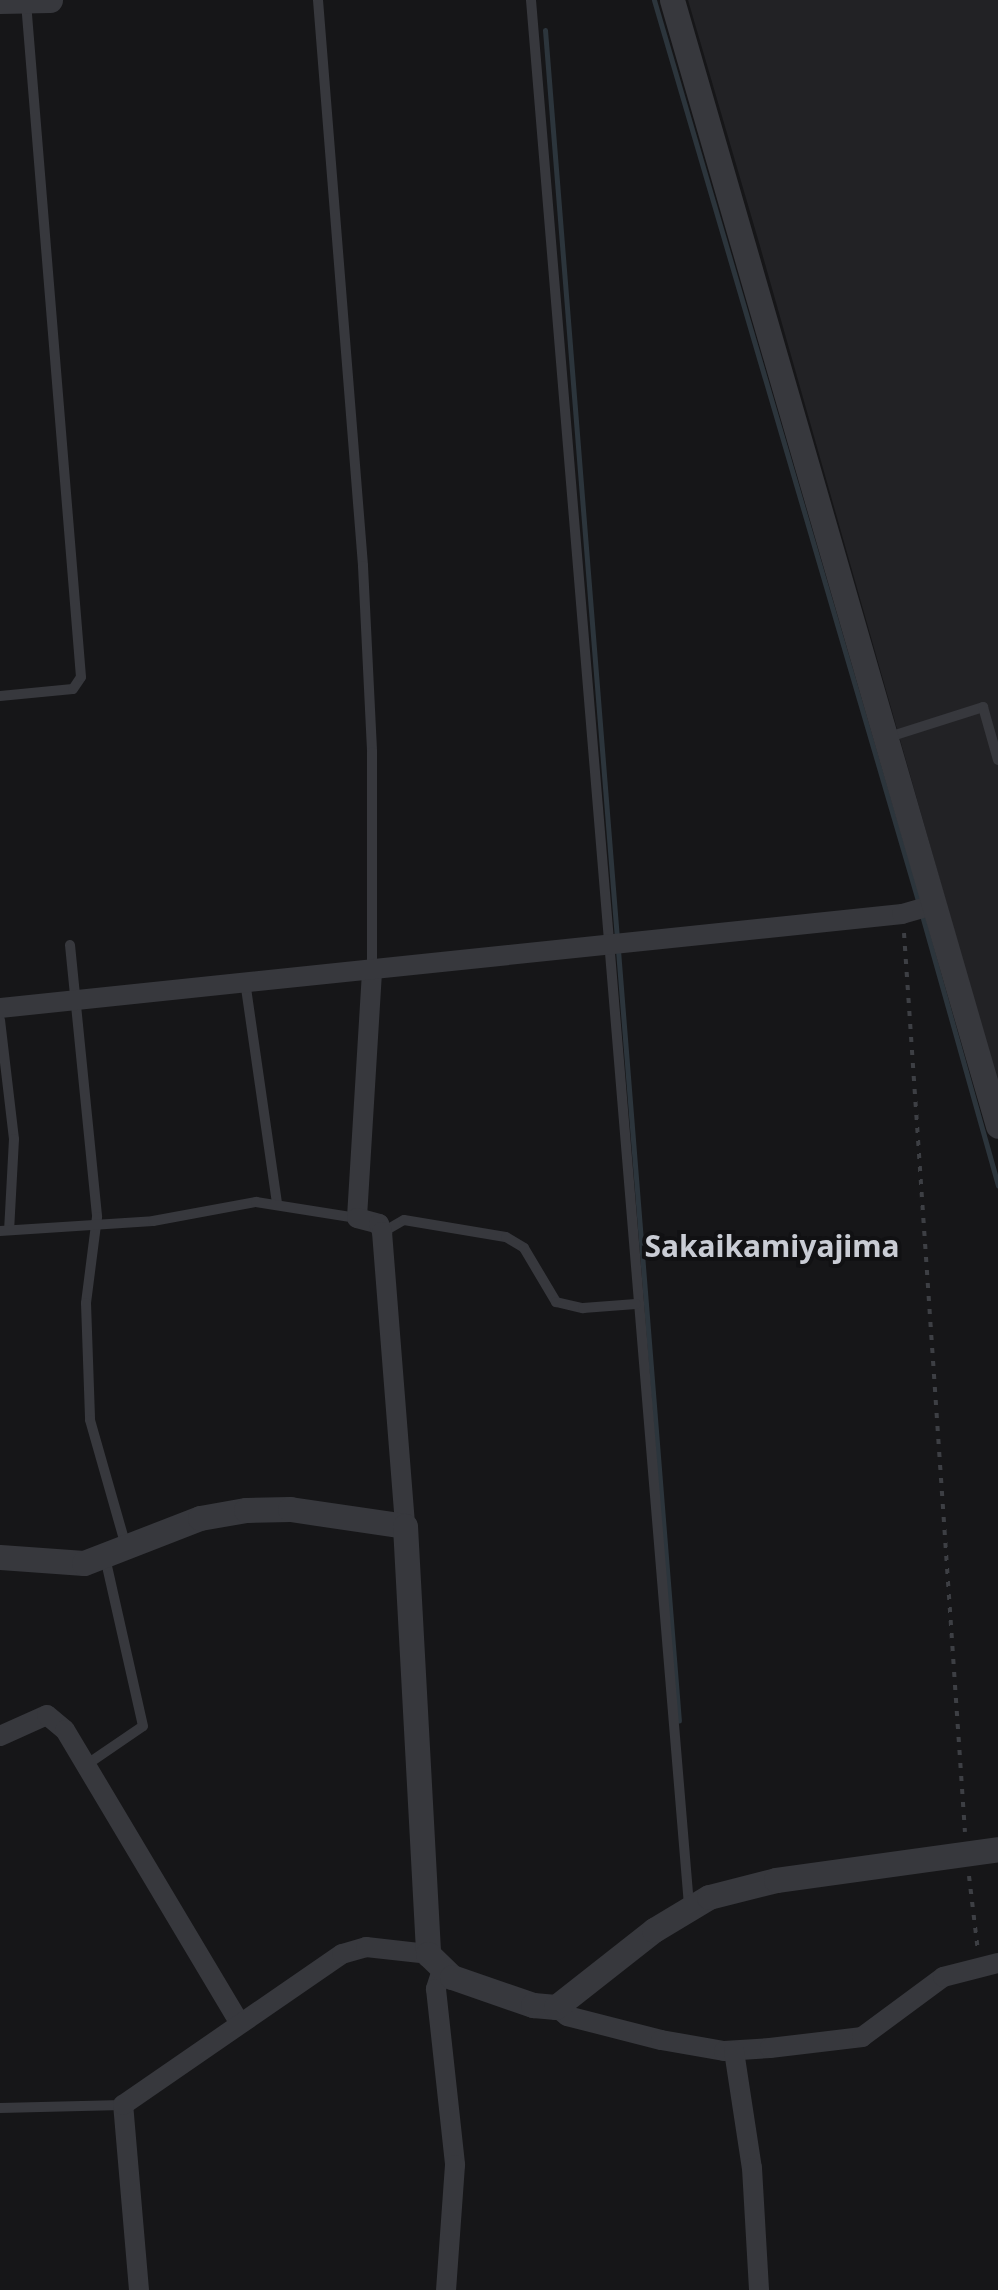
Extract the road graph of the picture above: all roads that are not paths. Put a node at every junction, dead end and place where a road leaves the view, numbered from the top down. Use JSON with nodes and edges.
{"nodes":[{"id":1,"x":26,"y":0,"type":"edge"},
{"id":2,"x":50,"y":0,"type":"edge"},
{"id":3,"x":318,"y":0,"type":"edge"},
{"id":4,"x":532,"y":0,"type":"edge"},
{"id":5,"x":672,"y":0,"type":"edge"},
{"id":6,"x":0,"y":1,"type":"edge"},
{"id":7,"x":0,"y":696,"type":"edge"},
{"id":8,"x":887,"y":737,"type":"junction"},
{"id":9,"x":998,"y":760,"type":"edge"},
{"id":10,"x":936,"y":904,"type":"junction"},
{"id":11,"x":70,"y":945,"type":"dead end"},
{"id":12,"x":608,"y":945,"type":"junction"},
{"id":13,"x":372,"y":972,"type":"junction"},
{"id":14,"x":244,"y":980,"type":"junction"},
{"id":15,"x":79,"y":997,"type":"junction"},
{"id":16,"x":0,"y":1008,"type":"edge"},
{"id":17,"x":0,"y":1020,"type":"edge"},
{"id":18,"x":998,"y":1126,"type":"edge"},
{"id":19,"x":277,"y":1202,"type":"junction"},
{"id":20,"x":357,"y":1218,"type":"junction"},
{"id":21,"x":96,"y":1228,"type":"junction"},
{"id":22,"x":4,"y":1230,"type":"edge"},
{"id":23,"x":382,"y":1232,"type":"junction"},
{"id":24,"x":636,"y":1304,"type":"junction"},
{"id":25,"x":405,"y":1526,"type":"junction"},
{"id":26,"x":116,"y":1552,"type":"junction"},
{"id":27,"x":0,"y":1557,"type":"edge"},
{"id":28,"x":0,"y":1736,"type":"edge"},
{"id":29,"x":89,"y":1763,"type":"junction"},
{"id":30,"x":998,"y":1848,"type":"edge"},
{"id":31,"x":689,"y":1908,"type":"junction"},
{"id":32,"x":435,"y":1962,"type":"junction"},
{"id":33,"x":989,"y":1964,"type":"edge"},
{"id":34,"x":556,"y":2006,"type":"junction"},
{"id":35,"x":238,"y":2020,"type":"junction"},
{"id":36,"x":734,"y":2051,"type":"junction"},
{"id":37,"x":123,"y":2105,"type":"junction"},
{"id":38,"x":0,"y":2108,"type":"edge"},
{"id":39,"x":139,"y":2290,"type":"edge"},
{"id":40,"x":446,"y":2290,"type":"edge"},
{"id":41,"x":760,"y":2290,"type":"edge"}],
"edges":[{"from":1,"to":2,"type":"street"},
{"from":1,"to":6,"type":"street"},
{"from":1,"to":7,"type":"lane"},
{"from":3,"to":13,"type":"lane"},
{"from":4,"to":12,"type":"lane"},
{"from":5,"to":8,"type":"street"},
{"from":8,"to":9,"type":"lane"},
{"from":8,"to":10,"type":"street"},
{"from":10,"to":12,"type":"street"},
{"from":10,"to":18,"type":"street"},
{"from":11,"to":15,"type":"lane"},
{"from":12,"to":13,"type":"street"},
{"from":12,"to":24,"type":"lane"},
{"from":13,"to":14,"type":"street"},
{"from":13,"to":20,"type":"street"},
{"from":14,"to":15,"type":"street"},
{"from":14,"to":19,"type":"lane"},
{"from":15,"to":16,"type":"street"},
{"from":15,"to":21,"type":"lane"},
{"from":17,"to":22,"type":"lane"},
{"from":19,"to":20,"type":"lane"},
{"from":19,"to":21,"type":"lane"},
{"from":20,"to":23,"type":"street"},
{"from":21,"to":22,"type":"lane"},
{"from":21,"to":26,"type":"lane"},
{"from":23,"to":24,"type":"lane"},
{"from":23,"to":25,"type":"street"},
{"from":24,"to":31,"type":"lane"},
{"from":25,"to":26,"type":"street"},
{"from":25,"to":32,"type":"street"},
{"from":26,"to":27,"type":"street"},
{"from":26,"to":29,"type":"lane"},
{"from":28,"to":29,"type":"street"},
{"from":29,"to":35,"type":"street"},
{"from":30,"to":31,"type":"street"},
{"from":31,"to":34,"type":"street"},
{"from":32,"to":34,"type":"street"},
{"from":32,"to":35,"type":"street"},
{"from":32,"to":40,"type":"street"},
{"from":33,"to":36,"type":"street"},
{"from":34,"to":36,"type":"street"},
{"from":35,"to":37,"type":"street"},
{"from":36,"to":41,"type":"street"},
{"from":37,"to":38,"type":"lane"},
{"from":37,"to":39,"type":"street"}]}
